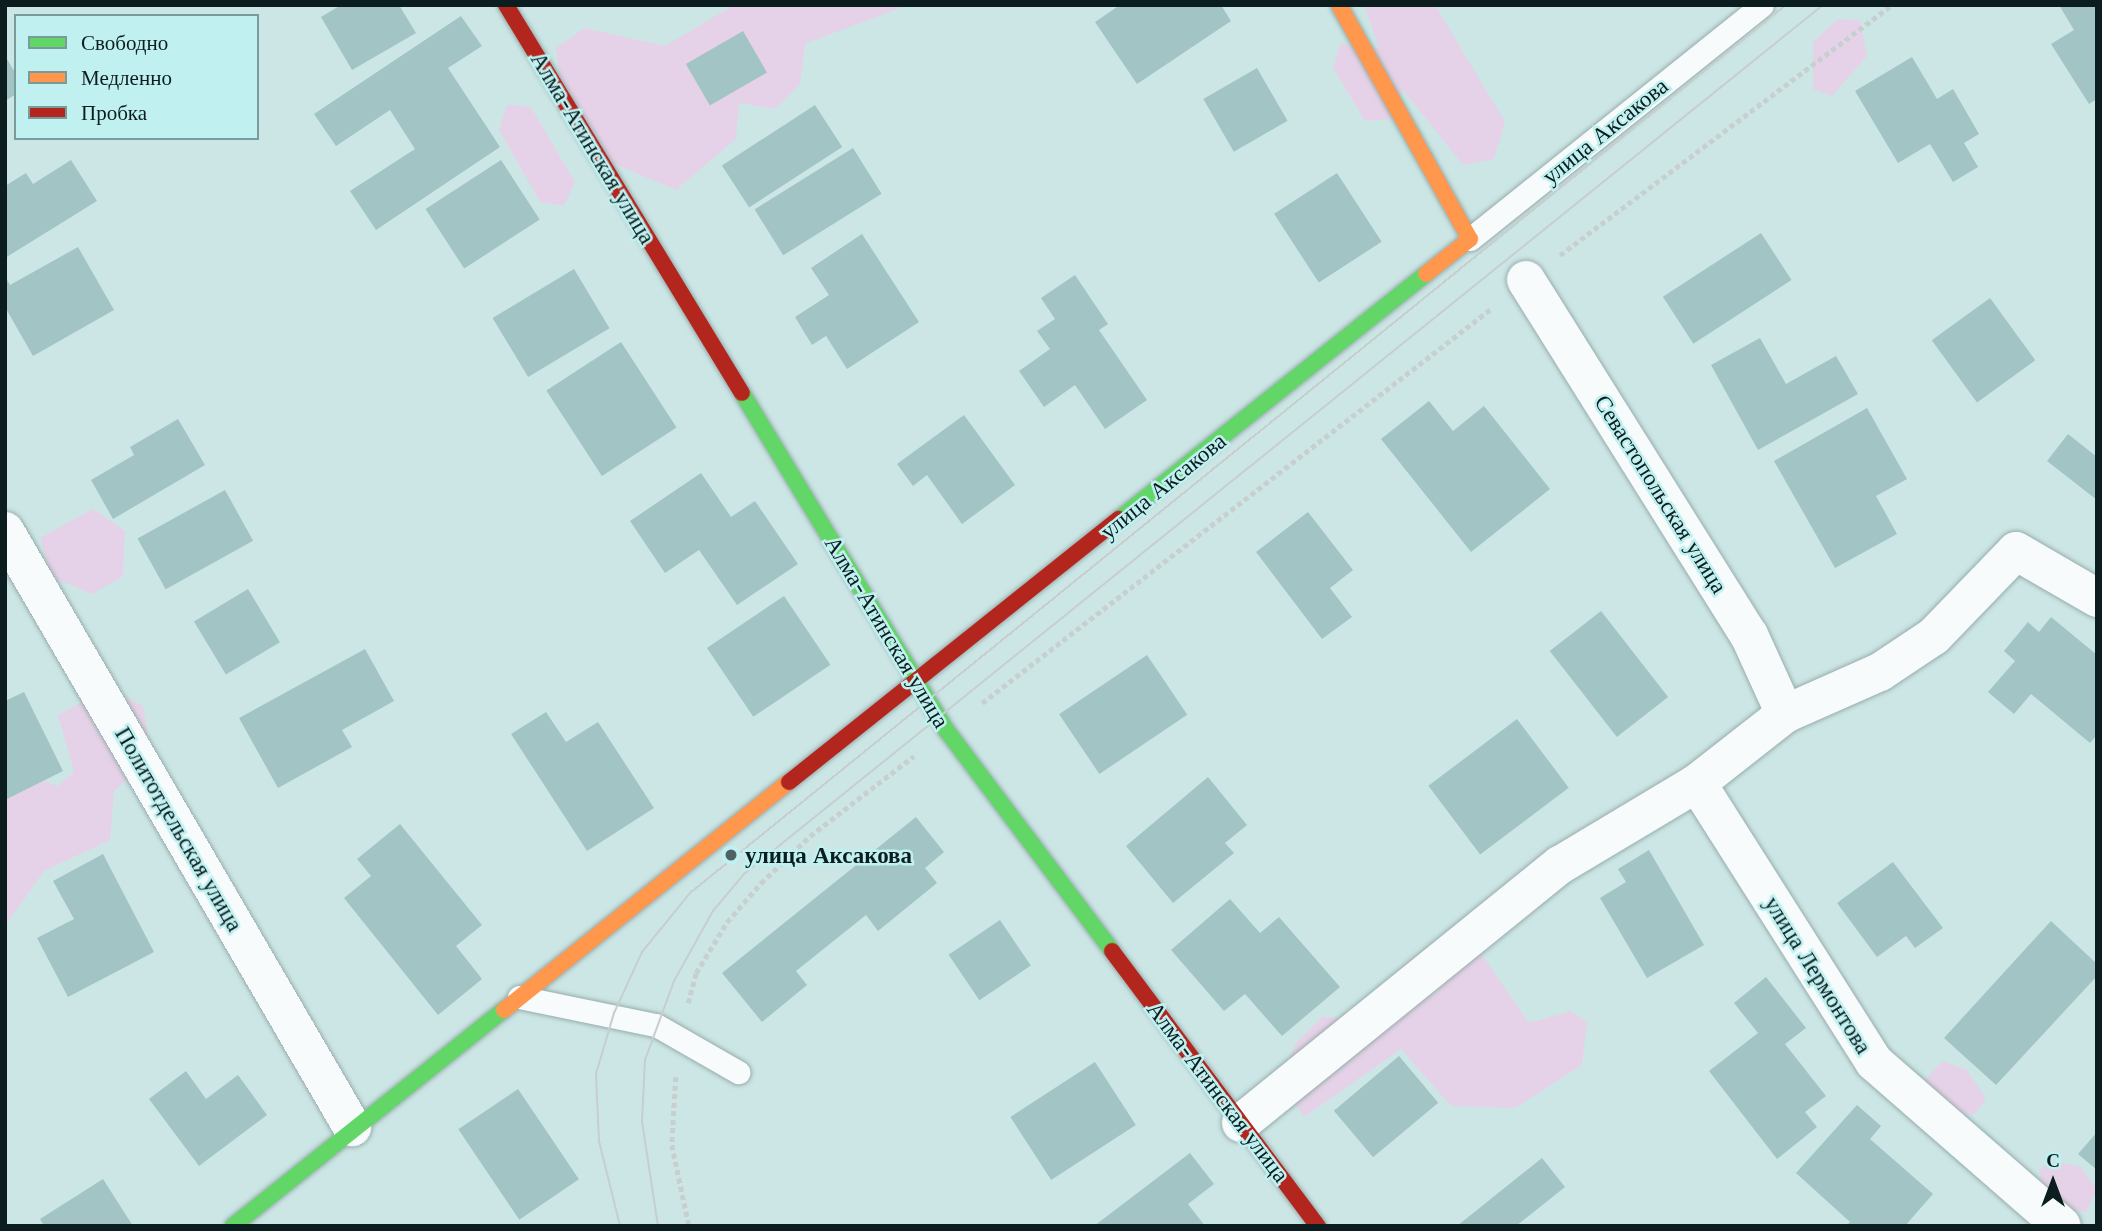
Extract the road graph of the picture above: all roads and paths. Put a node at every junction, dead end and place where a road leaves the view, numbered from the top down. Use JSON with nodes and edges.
{"nodes":[{"id":1,"x":506,"y":5,"type":"edge"},
{"id":2,"x":1339,"y":5,"type":"edge"},
{"id":3,"x":1762,"y":5,"type":"edge"},
{"id":4,"x":1892,"y":5,"type":"edge"},
{"id":5,"x":1470,"y":239,"type":"junction"},
{"id":6,"x":1526,"y":280,"type":"junction"},
{"id":7,"x":5,"y":531,"type":"edge"},
{"id":8,"x":2097,"y":598,"type":"edge"},
{"id":9,"x":918,"y":683,"type":"junction"},
{"id":10,"x":1785,"y":714,"type":"junction"},
{"id":11,"x":947,"y":731,"type":"junction"},
{"id":12,"x":1697,"y":783,"type":"junction"},
{"id":13,"x":519,"y":997,"type":"junction"},
{"id":14,"x":679,"y":1037,"type":"junction"},
{"id":15,"x":738,"y":1072,"type":"dead end"},
{"id":16,"x":1241,"y":1123,"type":"junction"},
{"id":17,"x":352,"y":1127,"type":"junction"},
{"id":18,"x":233,"y":1226,"type":"edge"},
{"id":19,"x":689,"y":1226,"type":"edge"},
{"id":20,"x":1318,"y":1226,"type":"edge"},
{"id":21,"x":2062,"y":1226,"type":"edge"}],
"edges":[{"from":1,"to":9,"type":"street","name":"Алма-Атинская улица"},
{"from":2,"to":5,"type":"street"},
{"from":3,"to":5,"type":"lane","name":"улица Аксакова"},
{"from":4,"to":6,"type":"path"},
{"from":5,"to":9,"type":"street","name":"улица Аксакова"},
{"from":6,"to":10,"type":"street","name":"Севастопольская улица"},
{"from":6,"to":11,"type":"path"},
{"from":7,"to":17,"type":"street","name":"Политотдельская улица"},
{"from":8,"to":10,"type":"street"},
{"from":9,"to":11,"type":"street","name":"Алма-Атинская улица"},
{"from":9,"to":13,"type":"street","name":"улица Аксакова"},
{"from":10,"to":12,"type":"street"},
{"from":11,"to":14,"type":"path"},
{"from":11,"to":16,"type":"street","name":"Алма-Атинская улица"},
{"from":12,"to":16,"type":"street"},
{"from":12,"to":21,"type":"street","name":"улица Лермонтова"},
{"from":13,"to":14,"type":"lane"},
{"from":13,"to":17,"type":"street","name":"улица Аксакова"},
{"from":14,"to":15,"type":"lane"},
{"from":14,"to":19,"type":"path"},
{"from":16,"to":20,"type":"street","name":"Алма-Атинская улица"},
{"from":17,"to":18,"type":"street","name":"улица Аксакова"}]}
